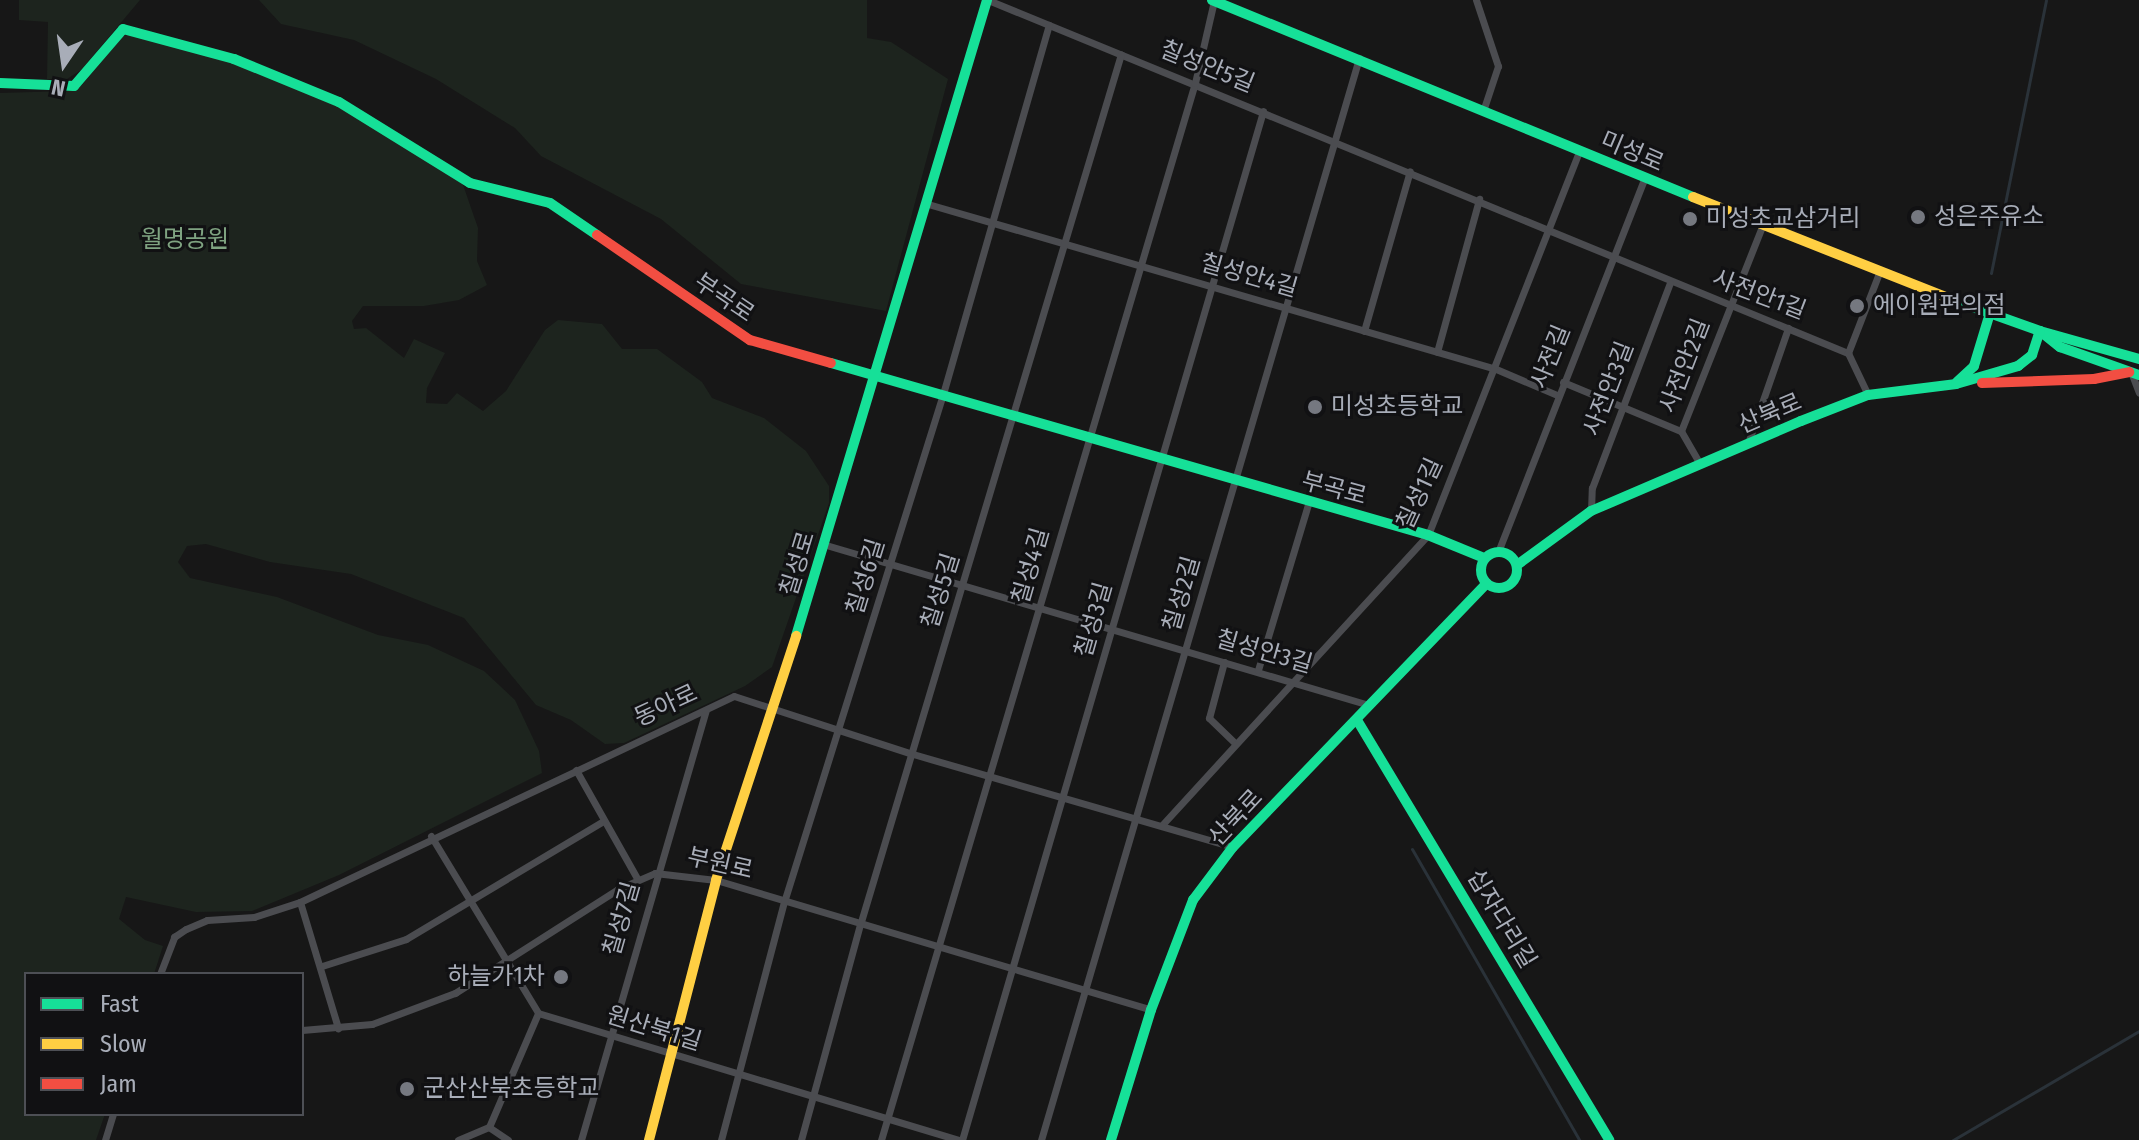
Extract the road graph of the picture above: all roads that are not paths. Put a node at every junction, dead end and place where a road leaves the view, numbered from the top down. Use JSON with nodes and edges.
{"nodes":[{"id":1,"x":988,"y":0,"type":"edge"},
{"id":2,"x":1213,"y":0,"type":"edge"},
{"id":3,"x":1476,"y":0,"type":"edge"},
{"id":4,"x":1049,"y":25,"type":"junction"},
{"id":5,"x":1121,"y":54,"type":"junction"},
{"id":6,"x":1359,"y":58,"type":"junction"},
{"id":7,"x":0,"y":83,"type":"edge"},
{"id":8,"x":1195,"y":83,"type":"junction"},
{"id":9,"x":1484,"y":108,"type":"junction"},
{"id":10,"x":1263,"y":111,"type":"junction"},
{"id":11,"x":1335,"y":140,"type":"junction"},
{"id":12,"x":1579,"y":151,"type":"junction"},
{"id":13,"x":1410,"y":171,"type":"junction"},
{"id":14,"x":1644,"y":179,"type":"junction"},
{"id":15,"x":1479,"y":199,"type":"junction"},
{"id":16,"x":928,"y":204,"type":"junction"},
{"id":17,"x":991,"y":222,"type":"junction"},
{"id":18,"x":1762,"y":226,"type":"junction"},
{"id":19,"x":1547,"y":232,"type":"junction"},
{"id":20,"x":1065,"y":244,"type":"junction"},
{"id":21,"x":1610,"y":259,"type":"junction"},
{"id":22,"x":1139,"y":265,"type":"junction"},
{"id":23,"x":1879,"y":273,"type":"junction"},
{"id":24,"x":1670,"y":283,"type":"junction"},
{"id":25,"x":1213,"y":287,"type":"junction"},
{"id":26,"x":1731,"y":303,"type":"junction"},
{"id":27,"x":1286,"y":308,"type":"junction"},
{"id":28,"x":1990,"y":313,"type":"junction"},
{"id":29,"x":1788,"y":328,"type":"junction"},
{"id":30,"x":1364,"y":331,"type":"junction"},
{"id":31,"x":2040,"y":331,"type":"junction"},
{"id":32,"x":1437,"y":352,"type":"junction"},
{"id":33,"x":1848,"y":353,"type":"junction"},
{"id":34,"x":2139,"y":359,"type":"edge"},
{"id":35,"x":1496,"y":369,"type":"junction"},
{"id":36,"x":2135,"y":374,"type":"edge"},
{"id":37,"x":877,"y":375,"type":"junction"},
{"id":38,"x":1563,"y":382,"type":"junction"},
{"id":39,"x":1956,"y":384,"type":"junction"},
{"id":40,"x":2139,"y":393,"type":"edge"},
{"id":41,"x":943,"y":394,"type":"junction"},
{"id":42,"x":1557,"y":395,"type":"junction"},
{"id":43,"x":1868,"y":395,"type":"junction"},
{"id":44,"x":1624,"y":408,"type":"junction"},
{"id":45,"x":1013,"y":415,"type":"junction"},
{"id":46,"x":1681,"y":431,"type":"junction"},
{"id":47,"x":1088,"y":438,"type":"junction"},
{"id":48,"x":1747,"y":445,"type":"junction"},
{"id":49,"x":1162,"y":459,"type":"junction"},
{"id":50,"x":1700,"y":464,"type":"junction"},
{"id":51,"x":1235,"y":482,"type":"junction"},
{"id":52,"x":1308,"y":504,"type":"junction"},
{"id":53,"x":1591,"y":511,"type":"junction"},
{"id":54,"x":1428,"y":535,"type":"junction"},
{"id":55,"x":826,"y":545,"type":"junction"},
{"id":56,"x":1498,"y":552,"type":"junction"},
{"id":57,"x":1484,"y":558,"type":"junction"},
{"id":58,"x":891,"y":564,"type":"junction"},
{"id":59,"x":1517,"y":565,"type":"junction"},
{"id":60,"x":1487,"y":583,"type":"junction"},
{"id":61,"x":965,"y":585,"type":"junction"},
{"id":62,"x":1040,"y":608,"type":"junction"},
{"id":63,"x":1112,"y":629,"type":"junction"},
{"id":64,"x":1186,"y":651,"type":"junction"},
{"id":65,"x":1224,"y":662,"type":"junction"},
{"id":66,"x":1258,"y":670,"type":"junction"},
{"id":67,"x":1296,"y":681,"type":"junction"},
{"id":68,"x":1369,"y":705,"type":"junction"},
{"id":69,"x":774,"y":708,"type":"junction"},
{"id":70,"x":706,"y":711,"type":"junction"},
{"id":71,"x":1357,"y":720,"type":"junction"},
{"id":72,"x":840,"y":731,"type":"junction"},
{"id":73,"x":1235,"y":743,"type":"junction"},
{"id":74,"x":913,"y":754,"type":"junction"},
{"id":75,"x":576,"y":770,"type":"junction"},
{"id":76,"x":989,"y":774,"type":"junction"},
{"id":77,"x":1064,"y":797,"type":"junction"},
{"id":78,"x":1137,"y":819,"type":"junction"},
{"id":79,"x":603,"y":821,"type":"junction"},
{"id":80,"x":1162,"y":825,"type":"junction"},
{"id":81,"x":431,"y":836,"type":"junction"},
{"id":82,"x":1233,"y":847,"type":"junction"},
{"id":83,"x":655,"y":873,"type":"junction"},
{"id":84,"x":638,"y":880,"type":"junction"},
{"id":85,"x":716,"y":880,"type":"junction"},
{"id":86,"x":300,"y":902,"type":"junction"},
{"id":87,"x":784,"y":902,"type":"junction"},
{"id":88,"x":468,"y":903,"type":"junction"},
{"id":89,"x":860,"y":925,"type":"junction"},
{"id":90,"x":938,"y":948,"type":"junction"},
{"id":91,"x":506,"y":963,"type":"junction"},
{"id":92,"x":322,"y":966,"type":"junction"},
{"id":93,"x":1011,"y":969,"type":"junction"},
{"id":94,"x":162,"y":972,"type":"edge"},
{"id":95,"x":1086,"y":991,"type":"junction"},
{"id":96,"x":1151,"y":1010,"type":"junction"},
{"id":97,"x":538,"y":1013,"type":"junction"},
{"id":98,"x":338,"y":1028,"type":"junction"},
{"id":99,"x":304,"y":1030,"type":"edge"},
{"id":100,"x":610,"y":1037,"type":"junction"},
{"id":101,"x":674,"y":1056,"type":"junction"},
{"id":102,"x":740,"y":1075,"type":"junction"},
{"id":103,"x":814,"y":1097,"type":"junction"},
{"id":104,"x":112,"y":1116,"type":"edge"},
{"id":105,"x":887,"y":1120,"type":"junction"},
{"id":106,"x":489,"y":1127,"type":"junction"},
{"id":107,"x":105,"y":1140,"type":"edge"},
{"id":108,"x":458,"y":1140,"type":"edge"},
{"id":109,"x":508,"y":1140,"type":"edge"},
{"id":110,"x":581,"y":1140,"type":"edge"},
{"id":111,"x":649,"y":1140,"type":"edge"},
{"id":112,"x":721,"y":1140,"type":"edge"},
{"id":113,"x":801,"y":1140,"type":"edge"},
{"id":114,"x":881,"y":1140,"type":"edge"},
{"id":115,"x":960,"y":1140,"type":"edge"},
{"id":116,"x":1041,"y":1140,"type":"edge"},
{"id":117,"x":1111,"y":1140,"type":"edge"},
{"id":118,"x":1609,"y":1140,"type":"edge"}],
"edges":[{"from":1,"to":4,"type":"street","name":"칠성안5길"},
{"from":1,"to":16,"type":"street","name":"칠성로"},
{"from":2,"to":6,"type":"street","name":"미성로"},
{"from":2,"to":8,"type":"street","name":"칠성4길"},
{"from":3,"to":9,"type":"street"},
{"from":4,"to":5,"type":"street","name":"칠성안5길"},
{"from":4,"to":17,"type":"street","name":"칠성6길"},
{"from":5,"to":8,"type":"street","name":"칠성안5길"},
{"from":5,"to":20,"type":"street","name":"칠성5길"},
{"from":6,"to":9,"type":"street","name":"미성로"},
{"from":6,"to":11,"type":"street","name":"칠성2길"},
{"from":7,"to":37,"type":"street","name":"부곡로"},
{"from":8,"to":10,"type":"street","name":"칠성안5길"},
{"from":8,"to":22,"type":"street","name":"칠성4길"},
{"from":9,"to":12,"type":"street","name":"미성로"},
{"from":10,"to":11,"type":"street","name":"칠성안5길"},
{"from":10,"to":25,"type":"street","name":"칠성3길"},
{"from":11,"to":13,"type":"street","name":"칠성안5길"},
{"from":11,"to":27,"type":"street","name":"칠성2길"},
{"from":12,"to":14,"type":"street","name":"미성로"},
{"from":12,"to":19,"type":"street","name":"칠성1길"},
{"from":13,"to":15,"type":"street","name":"칠성안5길"},
{"from":13,"to":30,"type":"street"},
{"from":14,"to":18,"type":"street","name":"미성로"},
{"from":14,"to":21,"type":"street","name":"사전길"},
{"from":15,"to":19,"type":"street","name":"칠성안5길"},
{"from":15,"to":32,"type":"street"},
{"from":16,"to":17,"type":"street","name":"칠성안4길"},
{"from":16,"to":37,"type":"street","name":"칠성로"},
{"from":17,"to":20,"type":"street","name":"칠성안4길"},
{"from":17,"to":41,"type":"street","name":"칠성6길"},
{"from":18,"to":23,"type":"street","name":"미성로"},
{"from":18,"to":26,"type":"street","name":"사전안2길"},
{"from":19,"to":21,"type":"street","name":"칠성안5길"},
{"from":19,"to":35,"type":"street","name":"칠성1길"},
{"from":20,"to":22,"type":"street","name":"칠성안4길"},
{"from":20,"to":45,"type":"street","name":"칠성5길"},
{"from":21,"to":24,"type":"street","name":"사전안1길"},
{"from":21,"to":38,"type":"street","name":"사전길"},
{"from":22,"to":25,"type":"street","name":"칠성안4길"},
{"from":22,"to":47,"type":"street","name":"칠성4길"},
{"from":23,"to":28,"type":"street","name":"미성로"},
{"from":23,"to":33,"type":"street"},
{"from":24,"to":26,"type":"street","name":"사전안1길"},
{"from":24,"to":44,"type":"street","name":"사전안3길"},
{"from":25,"to":27,"type":"street","name":"칠성안4길"},
{"from":25,"to":49,"type":"street","name":"칠성3길"},
{"from":26,"to":29,"type":"street","name":"사전안1길"},
{"from":26,"to":46,"type":"street","name":"사전안2길"},
{"from":27,"to":30,"type":"street","name":"칠성안4길"},
{"from":27,"to":51,"type":"street","name":"칠성2길"},
{"from":28,"to":31,"type":"street","name":"미성로"},
{"from":28,"to":39,"type":"street"},
{"from":29,"to":33,"type":"street","name":"사전안1길"},
{"from":29,"to":48,"type":"street"},
{"from":30,"to":32,"type":"street","name":"칠성안4길"},
{"from":31,"to":34,"type":"street","name":"미성로"},
{"from":31,"to":36,"type":"street","name":"미성로"},
{"from":31,"to":39,"type":"street","name":"산북로"},
{"from":32,"to":35,"type":"street","name":"칠성안4길"},
{"from":33,"to":43,"type":"street"},
{"from":35,"to":42,"type":"street","name":"칠성안4길"},
{"from":35,"to":54,"type":"street","name":"칠성1길"},
{"from":36,"to":39,"type":"street"},
{"from":36,"to":40,"type":"street"},
{"from":37,"to":41,"type":"street","name":"부곡로"},
{"from":37,"to":55,"type":"street","name":"칠성로"},
{"from":38,"to":42,"type":"street","name":"사전길"},
{"from":38,"to":44,"type":"street"},
{"from":39,"to":43,"type":"street","name":"산북로"},
{"from":41,"to":45,"type":"street","name":"부곡로"},
{"from":41,"to":58,"type":"street","name":"칠성6길"},
{"from":42,"to":56,"type":"street","name":"사전길"},
{"from":43,"to":48,"type":"street","name":"산북로"},
{"from":44,"to":46,"type":"street"},
{"from":44,"to":53,"type":"street","name":"사전안3길"},
{"from":45,"to":47,"type":"street","name":"부곡로"},
{"from":45,"to":61,"type":"street","name":"칠성5길"},
{"from":46,"to":50,"type":"street"},
{"from":47,"to":49,"type":"street","name":"부곡로"},
{"from":47,"to":62,"type":"street","name":"칠성4길"},
{"from":48,"to":50,"type":"street","name":"산북로"},
{"from":49,"to":51,"type":"street","name":"부곡로"},
{"from":49,"to":63,"type":"street","name":"칠성3길"},
{"from":50,"to":53,"type":"street","name":"산북로"},
{"from":51,"to":52,"type":"street","name":"부곡로"},
{"from":51,"to":64,"type":"street","name":"칠성2길"},
{"from":52,"to":54,"type":"street","name":"부곡로"},
{"from":52,"to":66,"type":"street"},
{"from":53,"to":59,"type":"street","name":"산북로"},
{"from":54,"to":57,"type":"street","name":"부곡로"},
{"from":54,"to":67,"type":"street","name":"칠성1길"},
{"from":55,"to":58,"type":"street","name":"칠성안3길"},
{"from":55,"to":69,"type":"street","name":"칠성로"},
{"from":56,"to":57,"type":"street"},
{"from":56,"to":59,"type":"street"},
{"from":57,"to":60,"type":"street"},
{"from":58,"to":61,"type":"street","name":"칠성안3길"},
{"from":58,"to":72,"type":"street","name":"칠성6길"},
{"from":59,"to":60,"type":"street"},
{"from":60,"to":68,"type":"street","name":"산북로"},
{"from":61,"to":62,"type":"street","name":"칠성안3길"},
{"from":61,"to":74,"type":"street","name":"칠성5길"},
{"from":62,"to":63,"type":"street","name":"칠성안3길"},
{"from":62,"to":76,"type":"street","name":"칠성4길"},
{"from":63,"to":64,"type":"street","name":"칠성안3길"},
{"from":63,"to":77,"type":"street","name":"칠성3길"},
{"from":64,"to":65,"type":"street","name":"칠성안3길"},
{"from":64,"to":78,"type":"street","name":"칠성2길"},
{"from":65,"to":66,"type":"street","name":"칠성안3길"},
{"from":65,"to":73,"type":"street"},
{"from":66,"to":67,"type":"street","name":"칠성안3길"},
{"from":67,"to":68,"type":"street","name":"칠성안3길"},
{"from":67,"to":73,"type":"street","name":"칠성1길"},
{"from":68,"to":71,"type":"street","name":"산북로"},
{"from":69,"to":70,"type":"street","name":"동아로"},
{"from":69,"to":72,"type":"street","name":"동아로"},
{"from":69,"to":85,"type":"street","name":"칠성로"},
{"from":70,"to":75,"type":"street","name":"동아로"},
{"from":70,"to":83,"type":"street","name":"칠성7길"},
{"from":71,"to":82,"type":"street","name":"산북로"},
{"from":71,"to":118,"type":"street","name":"십자다리길"},
{"from":72,"to":74,"type":"street","name":"동아로"},
{"from":72,"to":87,"type":"street","name":"칠성6길"},
{"from":73,"to":80,"type":"street","name":"칠성1길"},
{"from":74,"to":76,"type":"street","name":"동아로"},
{"from":74,"to":89,"type":"street","name":"칠성5길"},
{"from":75,"to":79,"type":"street"},
{"from":75,"to":81,"type":"street","name":"동아로"},
{"from":76,"to":77,"type":"street","name":"동아로"},
{"from":76,"to":90,"type":"street","name":"칠성4길"},
{"from":77,"to":78,"type":"street","name":"동아로"},
{"from":77,"to":93,"type":"street","name":"칠성3길"},
{"from":78,"to":80,"type":"street","name":"동아로"},
{"from":78,"to":95,"type":"street","name":"칠성2길"},
{"from":79,"to":84,"type":"street"},
{"from":79,"to":88,"type":"street"},
{"from":80,"to":82,"type":"street","name":"동아로"},
{"from":81,"to":86,"type":"street","name":"동아로"},
{"from":81,"to":88,"type":"street"},
{"from":82,"to":96,"type":"street","name":"산북로"},
{"from":83,"to":84,"type":"street","name":"부원로"},
{"from":83,"to":85,"type":"street","name":"부원로"},
{"from":83,"to":100,"type":"street","name":"칠성7길"},
{"from":84,"to":91,"type":"street","name":"부원로"},
{"from":85,"to":87,"type":"street","name":"부원로"},
{"from":85,"to":101,"type":"street","name":"칠성로"},
{"from":86,"to":92,"type":"street"},
{"from":86,"to":94,"type":"street","name":"동아로"},
{"from":87,"to":89,"type":"street","name":"부원로"},
{"from":87,"to":102,"type":"street","name":"칠성6길"},
{"from":88,"to":91,"type":"street"},
{"from":88,"to":92,"type":"street"},
{"from":89,"to":90,"type":"street","name":"부원로"},
{"from":89,"to":103,"type":"street","name":"칠성5길"},
{"from":90,"to":93,"type":"street","name":"부원로"},
{"from":90,"to":105,"type":"street","name":"칠성4길"},
{"from":91,"to":97,"type":"street"},
{"from":91,"to":98,"type":"street","name":"부원로"},
{"from":92,"to":98,"type":"street"},
{"from":93,"to":95,"type":"street","name":"부원로"},
{"from":93,"to":115,"type":"street","name":"칠성3길"},
{"from":95,"to":96,"type":"street","name":"부원로"},
{"from":95,"to":116,"type":"street","name":"칠성2길"},
{"from":96,"to":117,"type":"street","name":"산북로"},
{"from":97,"to":100,"type":"street","name":"원산북1길"},
{"from":97,"to":106,"type":"street"},
{"from":98,"to":99,"type":"street","name":"부원로"},
{"from":100,"to":101,"type":"street","name":"원산북1길"},
{"from":100,"to":110,"type":"street","name":"칠성7길"},
{"from":101,"to":102,"type":"street","name":"원산북1길"},
{"from":101,"to":111,"type":"street","name":"칠성로"},
{"from":102,"to":103,"type":"street","name":"원산북1길"},
{"from":102,"to":112,"type":"street","name":"칠성6길"},
{"from":103,"to":105,"type":"street","name":"원산북1길"},
{"from":103,"to":113,"type":"street","name":"칠성5길"},
{"from":104,"to":107,"type":"street"},
{"from":105,"to":114,"type":"street","name":"칠성4길"},
{"from":105,"to":115,"type":"street","name":"원산북1길"},
{"from":106,"to":108,"type":"street"},
{"from":106,"to":109,"type":"street"}]}
